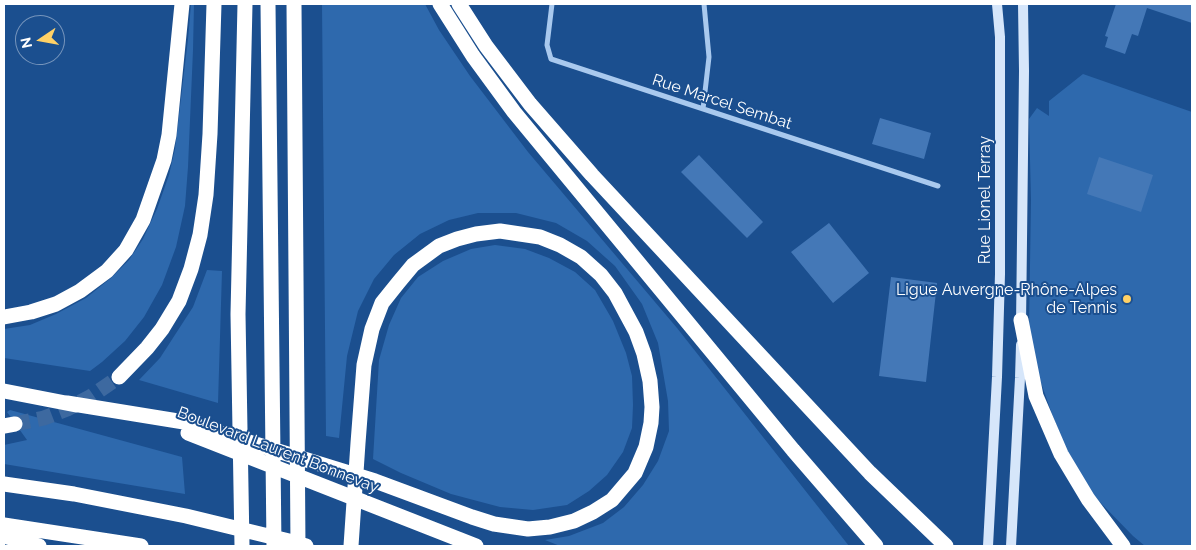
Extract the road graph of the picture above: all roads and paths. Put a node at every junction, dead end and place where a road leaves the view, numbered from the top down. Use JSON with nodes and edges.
{"nodes":[{"id":1,"x":182,"y":4,"type":"edge"},
{"id":2,"x":214,"y":4,"type":"edge"},
{"id":3,"x":246,"y":4,"type":"edge"},
{"id":4,"x":268,"y":4,"type":"edge"},
{"id":5,"x":294,"y":4,"type":"edge"},
{"id":6,"x":440,"y":4,"type":"edge"},
{"id":7,"x":459,"y":4,"type":"edge"},
{"id":8,"x":552,"y":4,"type":"edge"},
{"id":9,"x":704,"y":4,"type":"edge"},
{"id":10,"x":997,"y":4,"type":"edge"},
{"id":11,"x":1023,"y":4,"type":"edge"},
{"id":12,"x":703,"y":109,"type":"junction"},
{"id":13,"x":938,"y":186,"type":"dead end"},
{"id":14,"x":4,"y":317,"type":"edge"},
{"id":15,"x":1021,"y":320,"type":"junction"},
{"id":16,"x":119,"y":377,"type":"tunnel mouth"},
{"id":17,"x":4,"y":391,"type":"edge"},
{"id":18,"x":183,"y":426,"type":"junction"},
{"id":19,"x":4,"y":484,"type":"edge"},
{"id":20,"x":4,"y":524,"type":"edge"},
{"id":21,"x":4,"y":536,"type":"edge"},
{"id":22,"x":39,"y":546,"type":"edge"},
{"id":23,"x":141,"y":546,"type":"edge"},
{"id":24,"x":242,"y":546,"type":"edge"},
{"id":25,"x":274,"y":546,"type":"edge"},
{"id":26,"x":298,"y":546,"type":"edge"},
{"id":27,"x":306,"y":546,"type":"edge"},
{"id":28,"x":351,"y":546,"type":"edge"},
{"id":29,"x":476,"y":546,"type":"edge"},
{"id":30,"x":876,"y":546,"type":"edge"},
{"id":31,"x":946,"y":546,"type":"edge"},
{"id":32,"x":988,"y":546,"type":"edge"},
{"id":33,"x":1012,"y":546,"type":"edge"},
{"id":34,"x":1124,"y":546,"type":"edge"}],
"edges":[{"from":1,"to":14,"type":"highway"},
{"from":2,"to":16,"type":"highway"},
{"from":3,"to":24,"type":"highway"},
{"from":4,"to":25,"type":"highway"},
{"from":5,"to":26,"type":"highway"},
{"from":6,"to":30,"type":"highway"},
{"from":7,"to":31,"type":"highway"},
{"from":8,"to":12,"type":"street","name":"Rue Marcel Sembat"},
{"from":9,"to":12,"type":"street"},
{"from":10,"to":32,"type":"main road","name":"Rue Lionel Terray"},
{"from":11,"to":15,"type":"main road"},
{"from":12,"to":13,"type":"street","name":"Rue Marcel Sembat"},
{"from":15,"to":33,"type":"main road"},
{"from":15,"to":34,"type":"highway"},
{"from":17,"to":18,"type":"highway","name":"Boulevard Laurent Bonnevay"},
{"from":18,"to":28,"type":"highway"},
{"from":18,"to":29,"type":"highway","name":"Boulevard Laurent Bonnevay"},
{"from":19,"to":27,"type":"highway"},
{"from":20,"to":23,"type":"highway"},
{"from":21,"to":22,"type":"highway"}]}
